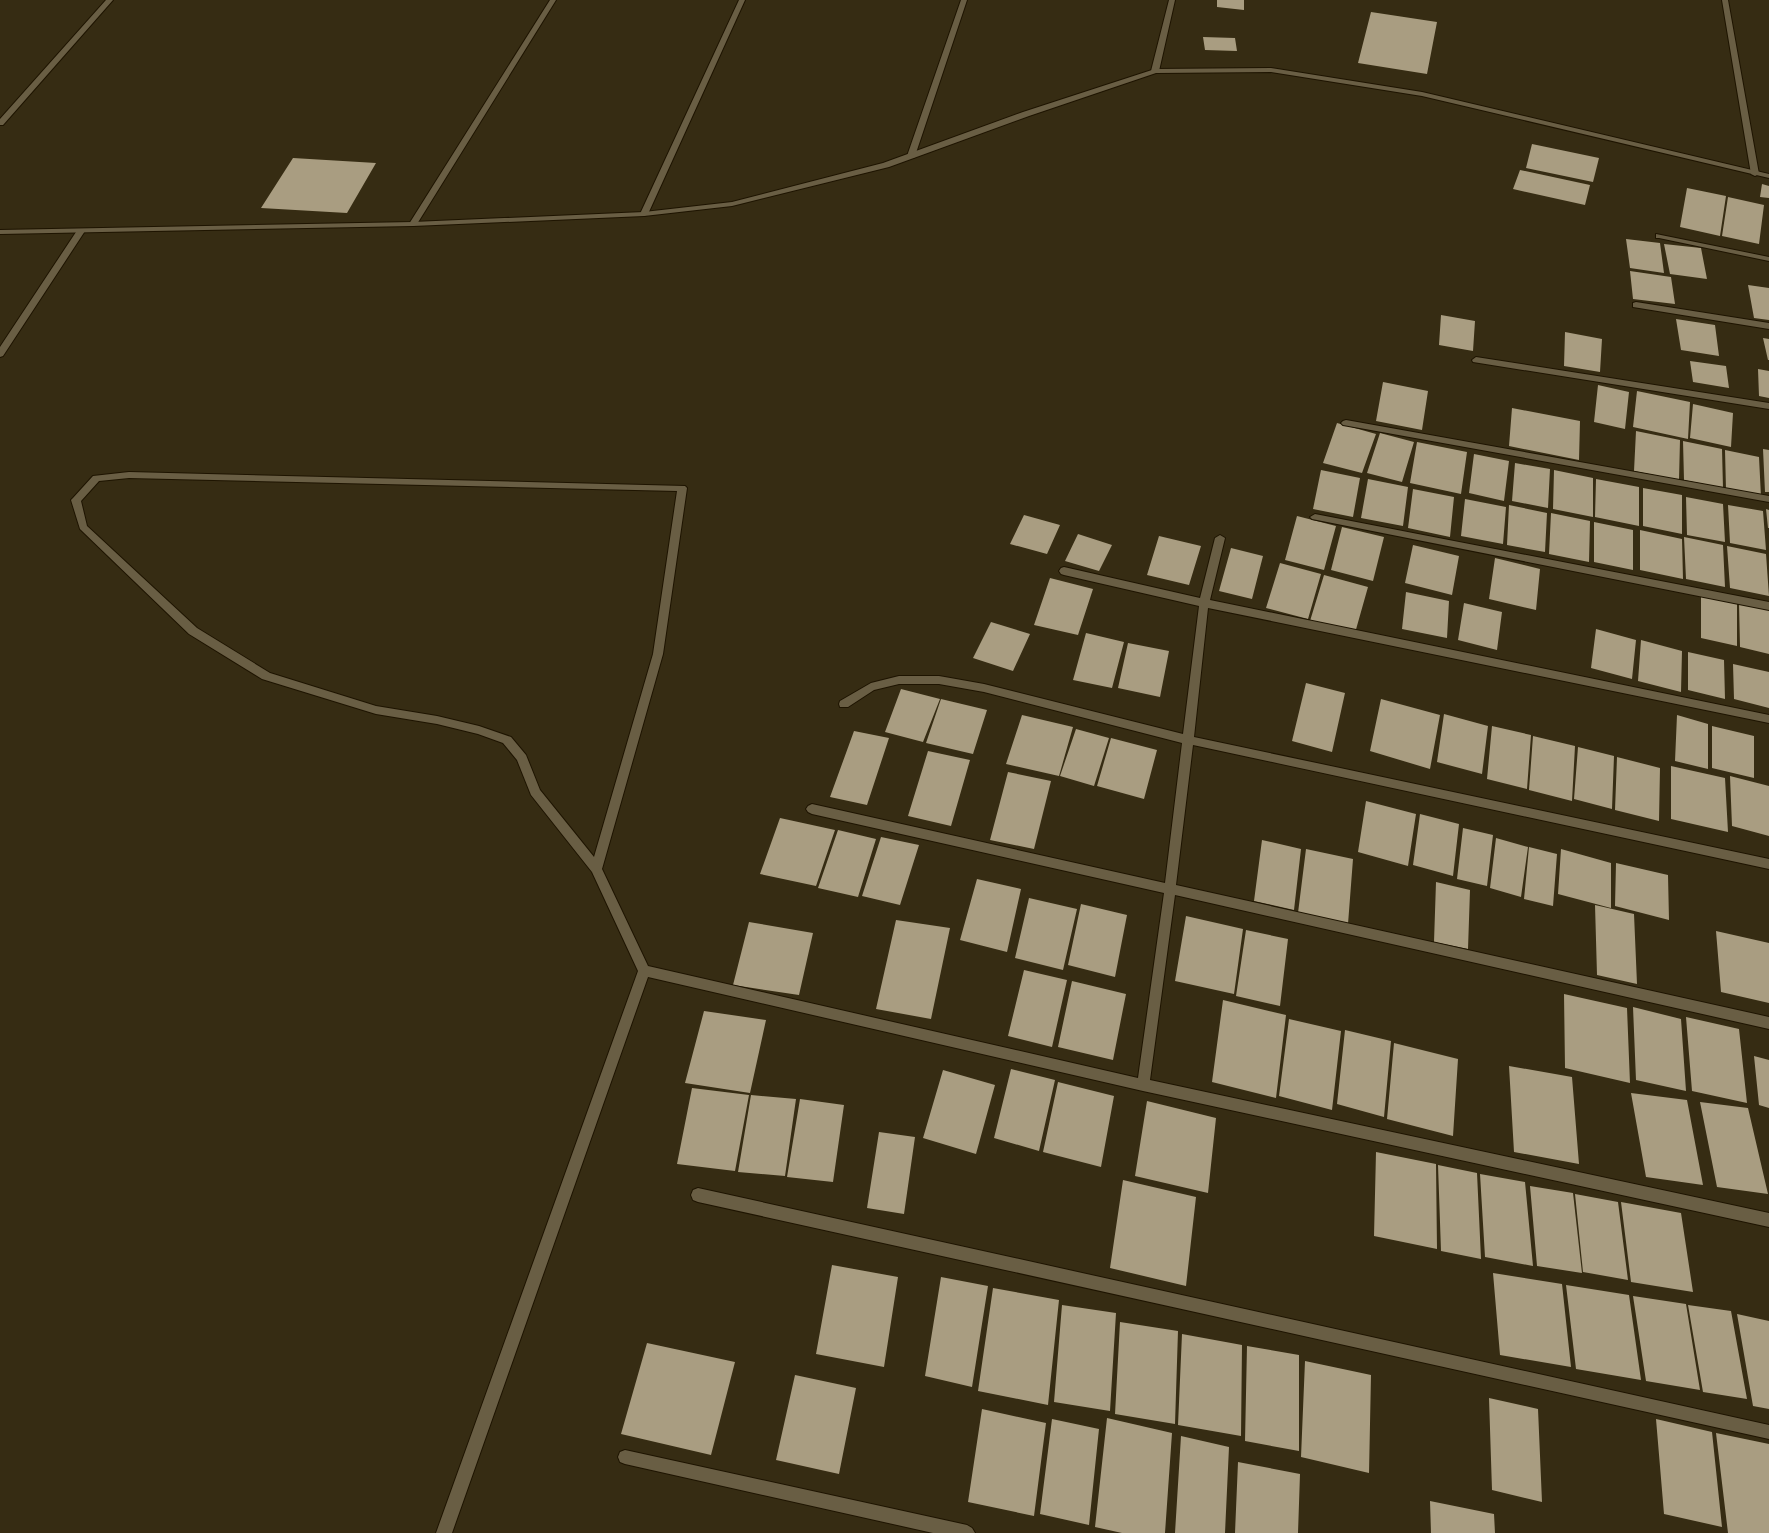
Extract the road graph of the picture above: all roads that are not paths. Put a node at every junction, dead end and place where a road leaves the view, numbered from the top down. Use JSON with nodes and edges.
{"nodes":[{"id":1,"x":110,"y":0,"type":"edge"},
{"id":2,"x":553,"y":0,"type":"edge"},
{"id":3,"x":742,"y":0,"type":"edge"},
{"id":4,"x":964,"y":0,"type":"edge"},
{"id":5,"x":1172,"y":0,"type":"edge"},
{"id":6,"x":1725,"y":0,"type":"edge"},
{"id":7,"x":1155,"y":71,"type":"junction"},
{"id":8,"x":0,"y":123,"type":"edge"},
{"id":9,"x":911,"y":156,"type":"junction"},
{"id":10,"x":1755,"y":174,"type":"junction"},
{"id":11,"x":1769,"y":176,"type":"edge"},
{"id":12,"x":644,"y":214,"type":"junction"},
{"id":13,"x":413,"y":224,"type":"junction"},
{"id":14,"x":81,"y":231,"type":"junction"},
{"id":15,"x":0,"y":232,"type":"edge"},
{"id":16,"x":1659,"y":236,"type":"dead end"},
{"id":17,"x":1769,"y":258,"type":"edge"},
{"id":18,"x":1636,"y":305,"type":"dead end"},
{"id":19,"x":1769,"y":326,"type":"edge"},
{"id":20,"x":0,"y":354,"type":"edge"},
{"id":21,"x":1476,"y":360,"type":"dead end"},
{"id":22,"x":1769,"y":406,"type":"edge"},
{"id":23,"x":1346,"y":423,"type":"dead end"},
{"id":24,"x":1769,"y":500,"type":"edge"},
{"id":25,"x":1315,"y":517,"type":"dead end"},
{"id":26,"x":1220,"y":538,"type":"dead end"},
{"id":27,"x":1064,"y":571,"type":"dead end"},
{"id":28,"x":1204,"y":603,"type":"junction"},
{"id":29,"x":1769,"y":606,"type":"edge"},
{"id":30,"x":844,"y":704,"type":"dead end"},
{"id":31,"x":1769,"y":719,"type":"edge"},
{"id":32,"x":1188,"y":740,"type":"junction"},
{"id":33,"x":812,"y":809,"type":"dead end"},
{"id":34,"x":1769,"y":864,"type":"edge"},
{"id":35,"x":596,"y":869,"type":"junction"},
{"id":36,"x":1170,"y":888,"type":"junction"},
{"id":37,"x":644,"y":971,"type":"junction"},
{"id":38,"x":1769,"y":1023,"type":"edge"},
{"id":39,"x":1143,"y":1085,"type":"junction"},
{"id":40,"x":698,"y":1195,"type":"dead end"},
{"id":41,"x":1769,"y":1220,"type":"edge"},
{"id":42,"x":1769,"y":1432,"type":"edge"},
{"id":43,"x":625,"y":1457,"type":"dead end"},
{"id":44,"x":444,"y":1533,"type":"edge"},
{"id":45,"x":967,"y":1533,"type":"edge"}],
"edges":[{"from":1,"to":8,"type":"street"},
{"from":2,"to":13,"type":"street"},
{"from":3,"to":12,"type":"street"},
{"from":4,"to":9,"type":"street"},
{"from":5,"to":7,"type":"street"},
{"from":6,"to":10,"type":"street"},
{"from":7,"to":9,"type":"street"},
{"from":7,"to":10,"type":"street"},
{"from":9,"to":12,"type":"street"},
{"from":10,"to":11,"type":"street"},
{"from":12,"to":13,"type":"street"},
{"from":13,"to":14,"type":"street"},
{"from":14,"to":15,"type":"street"},
{"from":14,"to":20,"type":"street"},
{"from":16,"to":17,"type":"street"},
{"from":18,"to":19,"type":"street"},
{"from":21,"to":22,"type":"street"},
{"from":23,"to":24,"type":"street"},
{"from":25,"to":29,"type":"street"},
{"from":26,"to":28,"type":"street"},
{"from":27,"to":28,"type":"street"},
{"from":28,"to":31,"type":"street"},
{"from":28,"to":32,"type":"street"},
{"from":30,"to":32,"type":"street"},
{"from":32,"to":34,"type":"street"},
{"from":32,"to":36,"type":"street"},
{"from":33,"to":36,"type":"street"},
{"from":35,"to":35,"type":"street"},
{"from":35,"to":37,"type":"street"},
{"from":36,"to":38,"type":"street"},
{"from":36,"to":39,"type":"street"},
{"from":37,"to":39,"type":"street"},
{"from":37,"to":44,"type":"street"},
{"from":39,"to":41,"type":"street"},
{"from":40,"to":42,"type":"street"},
{"from":43,"to":45,"type":"street"}]}
